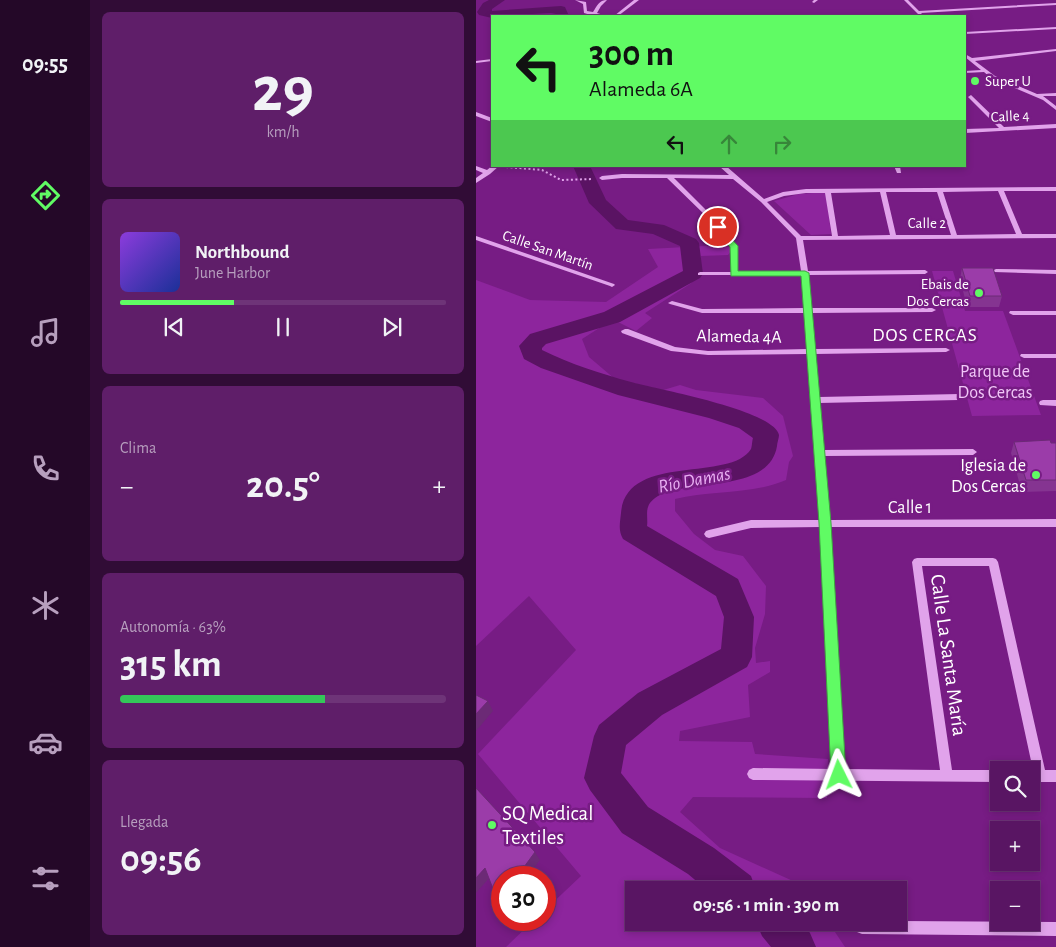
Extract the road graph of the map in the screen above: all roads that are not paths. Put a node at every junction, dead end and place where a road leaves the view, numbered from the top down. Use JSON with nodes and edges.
{"nodes":[{"id":1,"x":578,"y":0,"type":"edge"},
{"id":2,"x":604,"y":0,"type":"edge"},
{"id":3,"x":632,"y":0,"type":"edge"},
{"id":4,"x":637,"y":0,"type":"edge"},
{"id":5,"x":906,"y":0,"type":"edge"},
{"id":6,"x":1043,"y":0,"type":"edge"},
{"id":7,"x":1048,"y":4,"type":"junction"},
{"id":8,"x":1056,"y":4,"type":"edge"},
{"id":9,"x":918,"y":12,"type":"junction"},
{"id":10,"x":594,"y":15,"type":"edge"},
{"id":11,"x":617,"y":15,"type":"edge"},
{"id":12,"x":921,"y":15,"type":"edge"},
{"id":13,"x":1056,"y":28,"type":"edge"},
{"id":14,"x":966,"y":34,"type":"edge"},
{"id":15,"x":1056,"y":50,"type":"edge"},
{"id":16,"x":966,"y":57,"type":"edge"},
{"id":17,"x":491,"y":60,"type":"edge"},
{"id":18,"x":970,"y":60,"type":"junction"},
{"id":19,"x":476,"y":62,"type":"edge"},
{"id":20,"x":984,"y":71,"type":"junction"},
{"id":21,"x":966,"y":72,"type":"edge"},
{"id":22,"x":1056,"y":94,"type":"edge"},
{"id":23,"x":1036,"y":95,"type":"junction"},
{"id":24,"x":971,"y":97,"type":"dead end"},
{"id":25,"x":1056,"y":109,"type":"edge"},
{"id":26,"x":476,"y":114,"type":"edge"},
{"id":27,"x":491,"y":120,"type":"edge"},
{"id":28,"x":1056,"y":126,"type":"edge"},
{"id":29,"x":1003,"y":129,"type":"junction"},
{"id":30,"x":966,"y":131,"type":"edge"},
{"id":31,"x":495,"y":167,"type":"edge"},
{"id":32,"x":626,"y":167,"type":"edge"},
{"id":33,"x":723,"y":167,"type":"edge"},
{"id":34,"x":476,"y":168,"type":"edge"},
{"id":35,"x":488,"y":173,"type":"junction"},
{"id":36,"x":622,"y":176,"type":"junction"},
{"id":37,"x":669,"y":177,"type":"junction"},
{"id":38,"x":733,"y":177,"type":"junction"},
{"id":39,"x":602,"y":178,"type":"road end"},
{"id":40,"x":476,"y":181,"type":"edge"},
{"id":41,"x":1000,"y":189,"type":"junction"},
{"id":42,"x":1056,"y":189,"type":"edge"},
{"id":43,"x":884,"y":190,"type":"junction"},
{"id":44,"x":939,"y":190,"type":"junction"},
{"id":45,"x":828,"y":191,"type":"junction"},
{"id":46,"x":764,"y":201,"type":"junction"},
{"id":47,"x":954,"y":235,"type":"junction"},
{"id":48,"x":1019,"y":235,"type":"junction"},
{"id":49,"x":835,"y":236,"type":"junction"},
{"id":50,"x":893,"y":236,"type":"junction"},
{"id":51,"x":1056,"y":236,"type":"edge"},
{"id":52,"x":476,"y":238,"type":"edge"},
{"id":53,"x":799,"y":238,"type":"junction"},
{"id":54,"x":996,"y":271,"type":"edge"},
{"id":55,"x":925,"y":272,"type":"dead end"},
{"id":56,"x":1056,"y":272,"type":"edge"},
{"id":57,"x":805,"y":273,"type":"junction"},
{"id":58,"x":700,"y":274,"type":"dead end"},
{"id":59,"x":734,"y":274,"type":"junction"},
{"id":60,"x":612,"y":286,"type":"dead end"},
{"id":61,"x":672,"y":303,"type":"dead end"},
{"id":62,"x":932,"y":310,"type":"dead end"},
{"id":63,"x":808,"y":312,"type":"junction"},
{"id":64,"x":1012,"y":313,"type":"dead end"},
{"id":65,"x":1056,"y":313,"type":"edge"},
{"id":66,"x":625,"y":331,"type":"dead end"},
{"id":67,"x":946,"y":350,"type":"dead end"},
{"id":68,"x":811,"y":352,"type":"junction"},
{"id":69,"x":1024,"y":356,"type":"dead end"},
{"id":70,"x":1056,"y":356,"type":"edge"},
{"id":71,"x":958,"y":397,"type":"dead end"},
{"id":72,"x":815,"y":400,"type":"junction"},
{"id":73,"x":1042,"y":403,"type":"dead end"},
{"id":74,"x":1056,"y":403,"type":"edge"},
{"id":75,"x":973,"y":452,"type":"dead end"},
{"id":76,"x":818,"y":454,"type":"junction"},
{"id":77,"x":825,"y":523,"type":"junction"},
{"id":78,"x":1056,"y":524,"type":"edge"},
{"id":79,"x":708,"y":534,"type":"dead end"},
{"id":80,"x":1032,"y":761,"type":"edge"},
{"id":81,"x":753,"y":774,"type":"dead end"},
{"id":82,"x":839,"y":775,"type":"junction"},
{"id":83,"x":947,"y":776,"type":"junction"},
{"id":84,"x":990,"y":776,"type":"edge"},
{"id":85,"x":1040,"y":776,"type":"edge"},
{"id":86,"x":1056,"y":776,"type":"edge"},
{"id":87,"x":907,"y":927,"type":"edge"},
{"id":88,"x":1056,"y":929,"type":"edge"}],
"edges":[{"from":1,"to":10,"type":"street"},
{"from":2,"to":10,"type":"street"},
{"from":3,"to":4,"type":"street"},
{"from":4,"to":11,"type":"lane"},
{"from":5,"to":9,"type":"street"},
{"from":6,"to":7,"type":"street"},
{"from":7,"to":8,"type":"street"},
{"from":7,"to":9,"type":"street"},
{"from":9,"to":12,"type":"street"},
{"from":13,"to":14,"type":"street"},
{"from":15,"to":18,"type":"street"},
{"from":16,"to":18,"type":"street"},
{"from":17,"to":19,"type":"street"},
{"from":18,"to":20,"type":"street"},
{"from":20,"to":21,"type":"street"},
{"from":20,"to":23,"type":"street"},
{"from":22,"to":23,"type":"street"},
{"from":23,"to":25,"type":"street"},
{"from":24,"to":29,"type":"street"},
{"from":26,"to":27,"type":"street"},
{"from":28,"to":29,"type":"street","name":"Calle 4"},
{"from":29,"to":30,"type":"street","name":"Calle 4"},
{"from":31,"to":35,"type":"street"},
{"from":32,"to":36,"type":"street"},
{"from":33,"to":38,"type":"street"},
{"from":34,"to":35,"type":"street"},
{"from":35,"to":40,"type":"street"},
{"from":36,"to":37,"type":"street"},
{"from":36,"to":39,"type":"street"},
{"from":37,"to":38,"type":"street"},
{"from":37,"to":59,"type":"street"},
{"from":38,"to":46,"type":"street"},
{"from":41,"to":42,"type":"street"},
{"from":41,"to":44,"type":"street"},
{"from":41,"to":48,"type":"street"},
{"from":43,"to":44,"type":"street"},
{"from":43,"to":45,"type":"street"},
{"from":43,"to":50,"type":"lane"},
{"from":44,"to":47,"type":"street"},
{"from":45,"to":46,"type":"street"},
{"from":45,"to":49,"type":"street"},
{"from":46,"to":53,"type":"street"},
{"from":47,"to":48,"type":"street","name":"Calle 2"},
{"from":47,"to":50,"type":"street","name":"Calle 2"},
{"from":48,"to":51,"type":"street","name":"Calle 2"},
{"from":49,"to":50,"type":"street","name":"Calle 2"},
{"from":49,"to":53,"type":"street","name":"Calle 2"},
{"from":52,"to":60,"type":"street","name":"Calle San Martín"},
{"from":53,"to":57,"type":"street"},
{"from":54,"to":56,"type":"street"},
{"from":55,"to":57,"type":"lane"},
{"from":57,"to":59,"type":"lane"},
{"from":57,"to":63,"type":"street"},
{"from":58,"to":59,"type":"lane"},
{"from":61,"to":63,"type":"street"},
{"from":62,"to":63,"type":"street"},
{"from":63,"to":68,"type":"street"},
{"from":64,"to":65,"type":"street"},
{"from":66,"to":68,"type":"street","name":"Alameda 4A"},
{"from":67,"to":68,"type":"street","name":"Alameda 4A"},
{"from":68,"to":72,"type":"street"},
{"from":69,"to":70,"type":"street"},
{"from":71,"to":72,"type":"street"},
{"from":72,"to":76,"type":"street"},
{"from":73,"to":74,"type":"street"},
{"from":75,"to":76,"type":"street"},
{"from":76,"to":77,"type":"street"},
{"from":77,"to":78,"type":"street","name":"Calle 1"},
{"from":77,"to":79,"type":"street","name":"Calle 1"},
{"from":77,"to":82,"type":"street"},
{"from":80,"to":83,"type":"lane","name":"Calle La Santa María"},
{"from":81,"to":82,"type":"street"},
{"from":82,"to":83,"type":"street"},
{"from":83,"to":84,"type":"street"},
{"from":85,"to":86,"type":"street"},
{"from":87,"to":88,"type":"street"}]}
